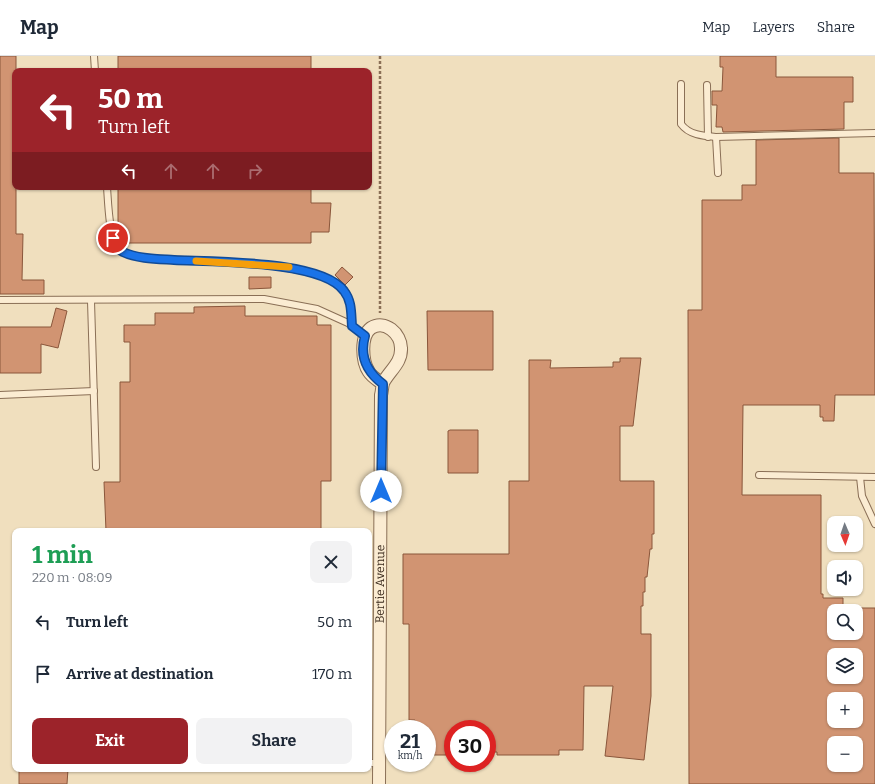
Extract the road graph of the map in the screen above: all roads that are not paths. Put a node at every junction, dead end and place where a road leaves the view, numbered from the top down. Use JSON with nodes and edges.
{"nodes":[{"id":1,"x":94,"y":56,"type":"edge"},
{"id":2,"x":95,"y":68,"type":"edge"},
{"id":3,"x":681,"y":84,"type":"dead end"},
{"id":4,"x":707,"y":85,"type":"dead end"},
{"id":5,"x":875,"y":133,"type":"edge"},
{"id":6,"x":708,"y":137,"type":"junction"},
{"id":7,"x":716,"y":137,"type":"junction"},
{"id":8,"x":718,"y":173,"type":"dead end"},
{"id":9,"x":107,"y":190,"type":"edge"},
{"id":10,"x":0,"y":300,"type":"edge"},
{"id":11,"x":91,"y":301,"type":"junction"},
{"id":12,"x":352,"y":326,"type":"junction"},
{"id":13,"x":365,"y":336,"type":"junction"},
{"id":14,"x":383,"y":384,"type":"junction"},
{"id":15,"x":94,"y":392,"type":"junction"},
{"id":16,"x":0,"y":395,"type":"edge"},
{"id":17,"x":96,"y":467,"type":"dead end"},
{"id":18,"x":759,"y":475,"type":"dead end"},
{"id":19,"x":860,"y":477,"type":"junction"},
{"id":20,"x":875,"y":477,"type":"edge"},
{"id":21,"x":875,"y":524,"type":"edge"},
{"id":22,"x":374,"y":763,"type":"edge"},
{"id":23,"x":379,"y":784,"type":"edge"}],
"edges":[{"from":1,"to":2,"type":"lane"},
{"from":3,"to":6,"type":"lane"},
{"from":4,"to":6,"type":"lane"},
{"from":5,"to":7,"type":"lane"},
{"from":6,"to":7,"type":"lane"},
{"from":7,"to":8,"type":"lane"},
{"from":9,"to":12,"type":"lane"},
{"from":10,"to":11,"type":"lane"},
{"from":11,"to":12,"type":"lane"},
{"from":11,"to":15,"type":"lane"},
{"from":12,"to":13,"type":"lane"},
{"from":13,"to":14,"type":"street"},
{"from":13,"to":14,"type":"street"},
{"from":14,"to":22,"type":"street","name":"Bertie Avenue"},
{"from":15,"to":16,"type":"lane"},
{"from":15,"to":17,"type":"lane"},
{"from":18,"to":19,"type":"lane"},
{"from":19,"to":20,"type":"lane"},
{"from":19,"to":21,"type":"lane"},
{"from":22,"to":23,"type":"street","name":"Bertie Avenue"}]}
